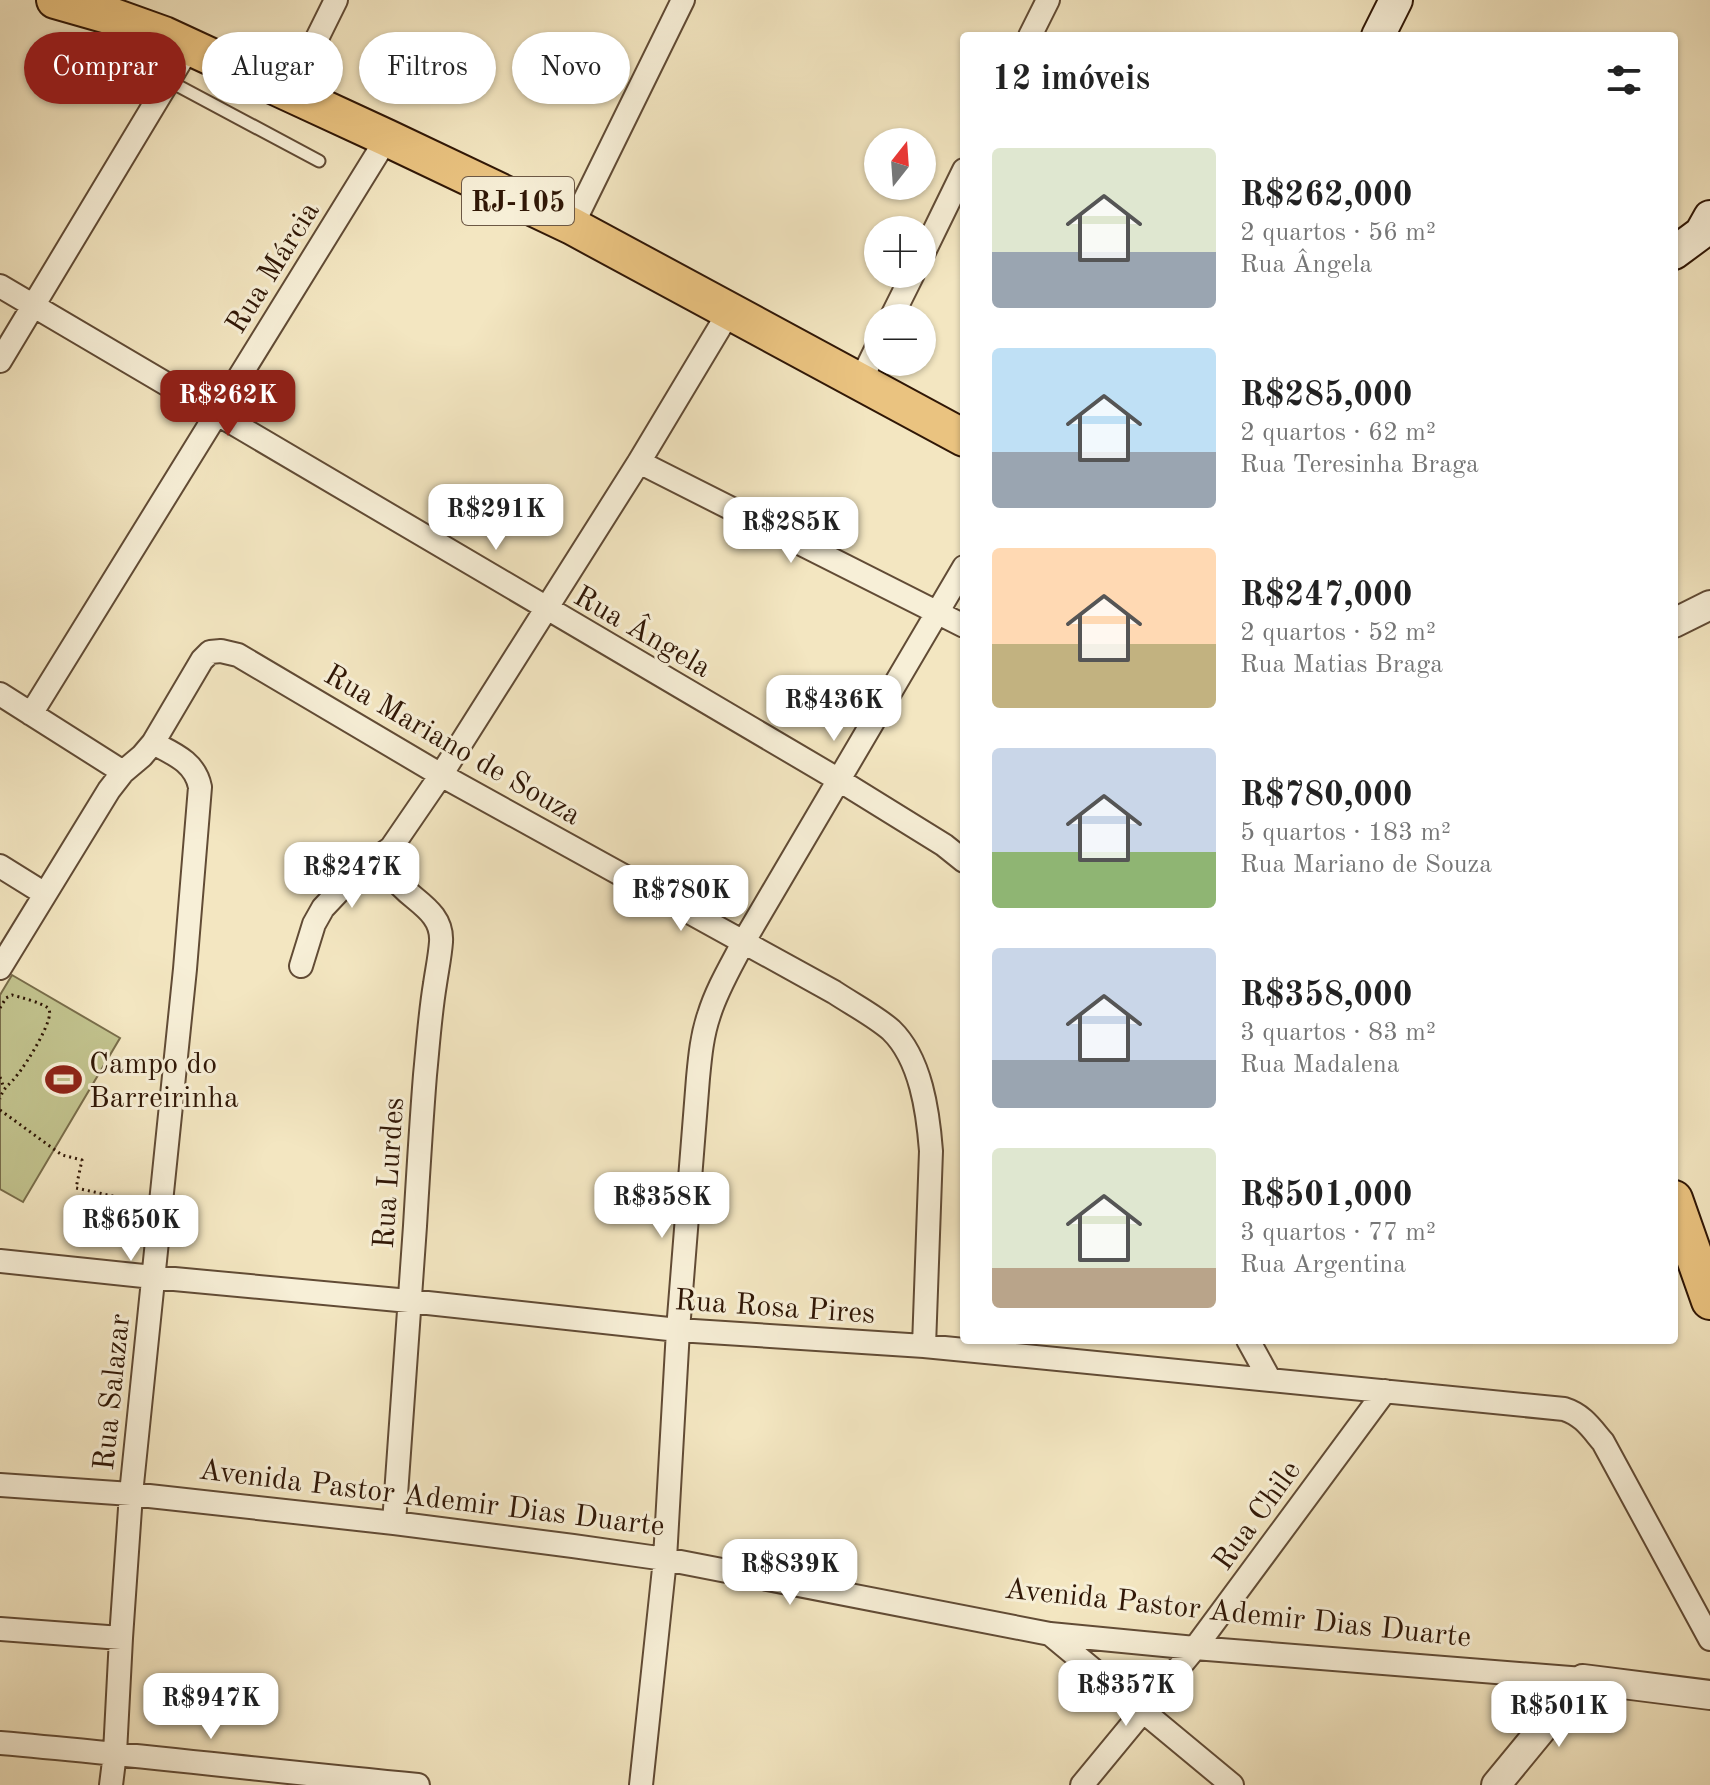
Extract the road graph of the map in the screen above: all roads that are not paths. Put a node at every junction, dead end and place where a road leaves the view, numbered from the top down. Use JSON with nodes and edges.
{"nodes":[{"id":1,"x":55,"y":0,"type":"edge"},
{"id":2,"x":336,"y":0,"type":"edge"},
{"id":3,"x":683,"y":0,"type":"edge"},
{"id":4,"x":1048,"y":0,"type":"edge"},
{"id":5,"x":1396,"y":0,"type":"edge"},
{"id":6,"x":320,"y":32,"type":"edge"},
{"id":7,"x":1032,"y":32,"type":"edge"},
{"id":8,"x":1380,"y":32,"type":"edge"},
{"id":9,"x":189,"y":47,"type":"junction"},
{"id":10,"x":186,"y":52,"type":"edge"},
{"id":11,"x":202,"y":53,"type":"edge"},
{"id":12,"x":186,"y":90,"type":"edge"},
{"id":13,"x":155,"y":104,"type":"edge"},
{"id":14,"x":314,"y":104,"type":"edge"},
{"id":15,"x":387,"y":138,"type":"junction"},
{"id":16,"x":319,"y":161,"type":"dead end"},
{"id":17,"x":960,"y":178,"type":"edge"},
{"id":18,"x":1710,"y":217,"type":"edge"},
{"id":19,"x":572,"y":226,"type":"junction"},
{"id":20,"x":936,"y":227,"type":"edge"},
{"id":21,"x":1678,"y":250,"type":"edge"},
{"id":22,"x":0,"y":286,"type":"edge"},
{"id":23,"x":34,"y":305,"type":"junction"},
{"id":24,"x":729,"y":312,"type":"junction"},
{"id":25,"x":0,"y":361,"type":"edge"},
{"id":26,"x":864,"y":374,"type":"edge"},
{"id":27,"x":860,"y":382,"type":"junction"},
{"id":28,"x":216,"y":414,"type":"junction"},
{"id":29,"x":960,"y":436,"type":"edge"},
{"id":30,"x":639,"y":462,"type":"junction"},
{"id":31,"x":960,"y":574,"type":"edge"},
{"id":32,"x":1710,"y":605,"type":"edge"},
{"id":33,"x":546,"y":609,"type":"junction"},
{"id":34,"x":937,"y":613,"type":"junction"},
{"id":35,"x":1678,"y":621,"type":"edge"},
{"id":36,"x":960,"y":624,"type":"edge"},
{"id":37,"x":0,"y":694,"type":"edge"},
{"id":38,"x":31,"y":714,"type":"junction"},
{"id":39,"x":153,"y":743,"type":"junction"},
{"id":40,"x":123,"y":772,"type":"junction"},
{"id":41,"x":441,"y":775,"type":"junction"},
{"id":42,"x":839,"y":780,"type":"junction"},
{"id":43,"x":391,"y":848,"type":"junction"},
{"id":44,"x":960,"y":858,"type":"edge"},
{"id":45,"x":0,"y":866,"type":"edge"},
{"id":46,"x":45,"y":894,"type":"junction"},
{"id":47,"x":744,"y":941,"type":"junction"},
{"id":48,"x":301,"y":966,"type":"dead end"},
{"id":49,"x":0,"y":968,"type":"edge"},
{"id":50,"x":1678,"y":1210,"type":"edge"},
{"id":51,"x":0,"y":1261,"type":"edge"},
{"id":52,"x":153,"y":1277,"type":"junction"},
{"id":53,"x":409,"y":1301,"type":"junction"},
{"id":54,"x":1710,"y":1301,"type":"edge"},
{"id":55,"x":678,"y":1330,"type":"junction"},
{"id":56,"x":1250,"y":1344,"type":"edge"},
{"id":57,"x":924,"y":1346,"type":"junction"},
{"id":58,"x":1270,"y":1380,"type":"junction"},
{"id":59,"x":1385,"y":1391,"type":"junction"},
{"id":60,"x":0,"y":1485,"type":"edge"},
{"id":61,"x":131,"y":1494,"type":"junction"},
{"id":62,"x":394,"y":1523,"type":"junction"},
{"id":63,"x":665,"y":1559,"type":"junction"},
{"id":64,"x":0,"y":1629,"type":"edge"},
{"id":65,"x":1050,"y":1634,"type":"junction"},
{"id":66,"x":121,"y":1638,"type":"junction"},
{"id":67,"x":1710,"y":1639,"type":"edge"},
{"id":68,"x":1195,"y":1648,"type":"junction"},
{"id":69,"x":1583,"y":1679,"type":"junction"},
{"id":70,"x":1710,"y":1695,"type":"edge"},
{"id":71,"x":1143,"y":1712,"type":"junction"},
{"id":72,"x":0,"y":1743,"type":"edge"},
{"id":73,"x":115,"y":1753,"type":"junction"},
{"id":74,"x":111,"y":1785,"type":"edge"},
{"id":75,"x":418,"y":1785,"type":"edge"},
{"id":76,"x":641,"y":1785,"type":"edge"},
{"id":77,"x":1082,"y":1785,"type":"edge"},
{"id":78,"x":1232,"y":1785,"type":"edge"},
{"id":79,"x":1496,"y":1785,"type":"edge"}],
"edges":[{"from":1,"to":9,"type":"main road","number":"RJ-105"},
{"from":2,"to":6,"type":"street"},
{"from":3,"to":19,"type":"street"},
{"from":4,"to":7,"type":"street"},
{"from":5,"to":8,"type":"main road"},
{"from":9,"to":10,"type":"street"},
{"from":9,"to":11,"type":"main road","number":"RJ-105"},
{"from":12,"to":16,"type":"lane"},
{"from":13,"to":23,"type":"street"},
{"from":14,"to":15,"type":"main road","number":"RJ-105"},
{"from":15,"to":19,"type":"main road","number":"RJ-105"},
{"from":15,"to":28,"type":"street","name":"Rua Márcia"},
{"from":17,"to":20,"type":"street"},
{"from":18,"to":21,"type":"main road"},
{"from":19,"to":24,"type":"main road","number":"RJ-105"},
{"from":22,"to":23,"type":"street","name":"Rua Ângela"},
{"from":23,"to":25,"type":"street"},
{"from":23,"to":28,"type":"street","name":"Rua Ângela"},
{"from":24,"to":27,"type":"main road","number":"RJ-105"},
{"from":24,"to":30,"type":"street"},
{"from":26,"to":27,"type":"street"},
{"from":27,"to":29,"type":"main road","number":"RJ-105"},
{"from":28,"to":33,"type":"street","name":"Rua Ângela"},
{"from":28,"to":38,"type":"street","name":"Rua Márcia"},
{"from":30,"to":33,"type":"street"},
{"from":30,"to":34,"type":"street"},
{"from":31,"to":34,"type":"street"},
{"from":32,"to":35,"type":"street"},
{"from":33,"to":41,"type":"street"},
{"from":33,"to":42,"type":"street","name":"Rua Ângela"},
{"from":34,"to":36,"type":"street"},
{"from":34,"to":42,"type":"street"},
{"from":37,"to":38,"type":"street"},
{"from":38,"to":40,"type":"street"},
{"from":39,"to":40,"type":"street"},
{"from":39,"to":41,"type":"street","name":"Rua Mariano de Souza"},
{"from":39,"to":52,"type":"street","name":"Rua Salazar"},
{"from":40,"to":46,"type":"street"},
{"from":41,"to":43,"type":"street"},
{"from":41,"to":47,"type":"street","name":"Rua Mariano de Souza"},
{"from":42,"to":44,"type":"street","name":"Rua Ângela"},
{"from":42,"to":47,"type":"street"},
{"from":43,"to":48,"type":"street"},
{"from":43,"to":53,"type":"street","name":"Rua Lurdes"},
{"from":45,"to":46,"type":"street"},
{"from":46,"to":49,"type":"street"},
{"from":47,"to":55,"type":"street"},
{"from":47,"to":57,"type":"street","name":"Rua Mariano de Souza"},
{"from":50,"to":54,"type":"main road"},
{"from":51,"to":52,"type":"street","name":"Rua Rosa Pires"},
{"from":52,"to":53,"type":"street","name":"Rua Rosa Pires"},
{"from":52,"to":61,"type":"street","name":"Rua Salazar"},
{"from":53,"to":55,"type":"street","name":"Rua Rosa Pires"},
{"from":53,"to":62,"type":"street","name":"Rua Lurdes"},
{"from":55,"to":57,"type":"street","name":"Rua Rosa Pires"},
{"from":55,"to":63,"type":"street"},
{"from":56,"to":58,"type":"street"},
{"from":57,"to":58,"type":"street","name":"Rua Rosa Pires"},
{"from":58,"to":59,"type":"street","name":"Rua Rosa Pires"},
{"from":59,"to":67,"type":"street","name":"Rua Rosa Pires"},
{"from":59,"to":68,"type":"street","name":"Rua Chile"},
{"from":60,"to":61,"type":"street","name":"Avenida Pastor Ademir Dias Duarte"},
{"from":61,"to":62,"type":"street","name":"Avenida Pastor Ademir Dias Duarte"},
{"from":61,"to":66,"type":"street","name":"Rua Salazar"},
{"from":62,"to":63,"type":"street","name":"Avenida Pastor Ademir Dias Duarte"},
{"from":63,"to":65,"type":"street","name":"Avenida Pastor Ademir Dias Duarte"},
{"from":63,"to":76,"type":"street"},
{"from":64,"to":66,"type":"street"},
{"from":65,"to":68,"type":"street","name":"Avenida Pastor Ademir Dias Duarte"},
{"from":65,"to":71,"type":"street"},
{"from":66,"to":73,"type":"street","name":"Rua Salazar"},
{"from":68,"to":69,"type":"street","name":"Avenida Pastor Ademir Dias Duarte"},
{"from":68,"to":71,"type":"street","name":"Rua Chile"},
{"from":69,"to":70,"type":"street","name":"Avenida Pastor Ademir Dias Duarte"},
{"from":69,"to":79,"type":"street"},
{"from":71,"to":77,"type":"street","name":"Rua Chile"},
{"from":71,"to":78,"type":"street"},
{"from":72,"to":73,"type":"street"},
{"from":73,"to":74,"type":"street","name":"Rua Salazar"},
{"from":73,"to":75,"type":"street"}]}
